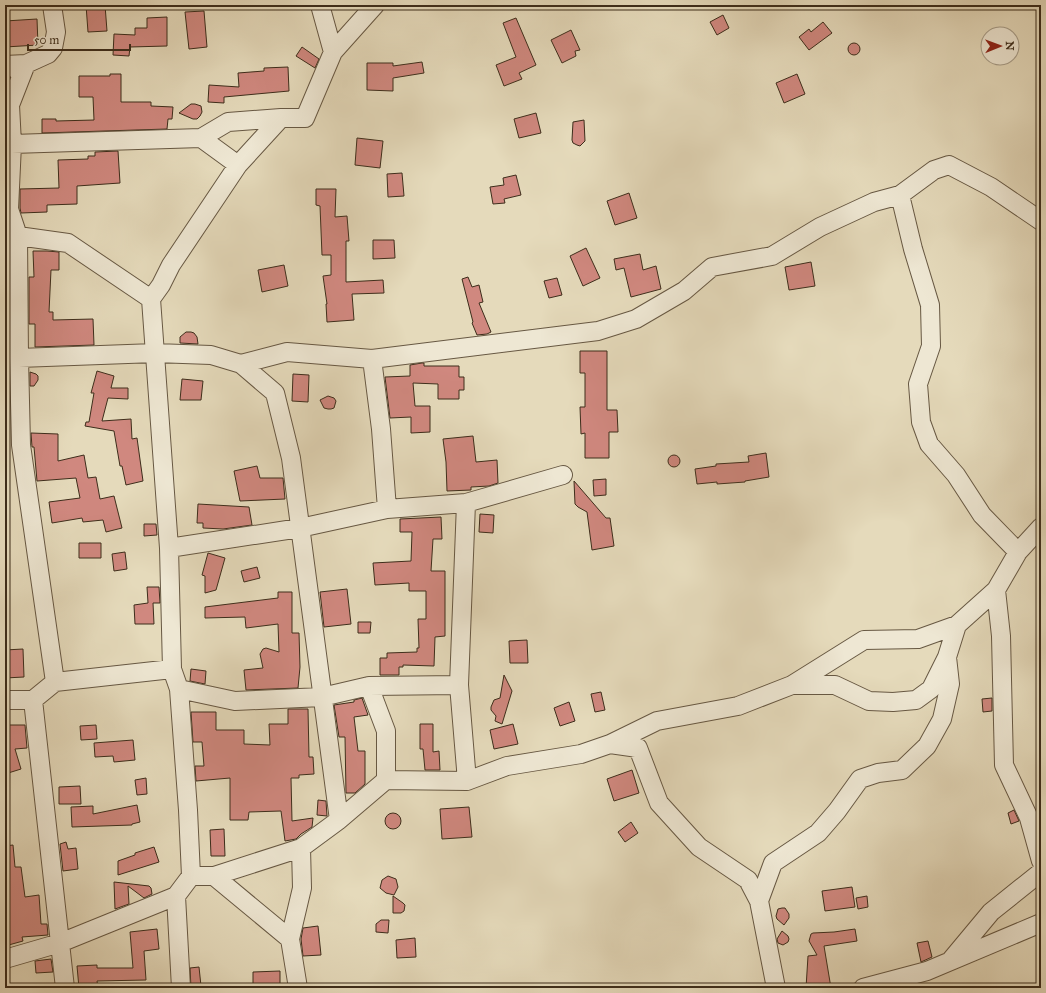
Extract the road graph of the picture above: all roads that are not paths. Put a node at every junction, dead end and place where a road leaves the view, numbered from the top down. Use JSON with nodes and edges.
{"nodes":[{"id":1,"x":52,"y":5,"type":"edge"},
{"id":2,"x":320,"y":5,"type":"edge"},
{"id":3,"x":374,"y":5,"type":"edge"},
{"id":4,"x":333,"y":52,"type":"junction"},
{"id":5,"x":26,"y":64,"type":"junction"},
{"id":6,"x":5,"y":65,"type":"edge"},
{"id":7,"x":5,"y":87,"type":"edge"},
{"id":8,"x":281,"y":118,"type":"junction"},
{"id":9,"x":201,"y":138,"type":"junction"},
{"id":10,"x":12,"y":144,"type":"junction"},
{"id":11,"x":238,"y":165,"type":"junction"},
{"id":12,"x":900,"y":195,"type":"junction"},
{"id":13,"x":7,"y":209,"type":"edge"},
{"id":14,"x":1041,"y":221,"type":"edge"},
{"id":15,"x":18,"y":236,"type":"junction"},
{"id":16,"x":151,"y":299,"type":"junction"},
{"id":17,"x":156,"y":353,"type":"junction"},
{"id":18,"x":19,"y":358,"type":"junction"},
{"id":19,"x":372,"y":359,"type":"junction"},
{"id":20,"x":240,"y":364,"type":"junction"},
{"id":21,"x":13,"y":446,"type":"edge"},
{"id":22,"x":563,"y":475,"type":"dead end"},
{"id":23,"x":466,"y":503,"type":"junction"},
{"id":24,"x":387,"y":508,"type":"junction"},
{"id":25,"x":1041,"y":527,"type":"edge"},
{"id":26,"x":300,"y":528,"type":"junction"},
{"id":27,"x":169,"y":548,"type":"junction"},
{"id":28,"x":1018,"y":552,"type":"junction"},
{"id":29,"x":996,"y":590,"type":"junction"},
{"id":30,"x":957,"y":625,"type":"junction"},
{"id":31,"x":947,"y":657,"type":"junction"},
{"id":32,"x":172,"y":670,"type":"junction"},
{"id":33,"x":55,"y":682,"type":"junction"},
{"id":34,"x":458,"y":685,"type":"junction"},
{"id":35,"x":792,"y":685,"type":"junction"},
{"id":36,"x":369,"y":686,"type":"junction"},
{"id":37,"x":179,"y":689,"type":"junction"},
{"id":38,"x":322,"y":697,"type":"junction"},
{"id":39,"x":5,"y":700,"type":"edge"},
{"id":40,"x":33,"y":700,"type":"junction"},
{"id":41,"x":610,"y":744,"type":"junction"},
{"id":42,"x":386,"y":780,"type":"junction"},
{"id":43,"x":467,"y":781,"type":"junction"},
{"id":44,"x":339,"y":820,"type":"junction"},
{"id":45,"x":301,"y":848,"type":"junction"},
{"id":46,"x":1041,"y":861,"type":"edge"},
{"id":47,"x":1041,"y":872,"type":"edge"},
{"id":48,"x":191,"y":876,"type":"junction"},
{"id":49,"x":214,"y":876,"type":"junction"},
{"id":50,"x":176,"y":896,"type":"junction"},
{"id":51,"x":759,"y":902,"type":"junction"},
{"id":52,"x":1041,"y":923,"type":"edge"},
{"id":53,"x":290,"y":939,"type":"junction"},
{"id":54,"x":60,"y":943,"type":"junction"},
{"id":55,"x":5,"y":959,"type":"edge"},
{"id":56,"x":949,"y":962,"type":"junction"},
{"id":57,"x":65,"y":988,"type":"edge"},
{"id":58,"x":181,"y":988,"type":"edge"},
{"id":59,"x":298,"y":988,"type":"edge"},
{"id":60,"x":776,"y":988,"type":"edge"},
{"id":61,"x":863,"y":988,"type":"edge"}],
"edges":[{"from":1,"to":5,"type":"street"},
{"from":2,"to":4,"type":"street"},
{"from":3,"to":4,"type":"street"},
{"from":4,"to":8,"type":"street"},
{"from":5,"to":6,"type":"street"},
{"from":5,"to":7,"type":"street"},
{"from":5,"to":10,"type":"street"},
{"from":8,"to":9,"type":"street"},
{"from":8,"to":11,"type":"street"},
{"from":9,"to":10,"type":"street"},
{"from":9,"to":11,"type":"street"},
{"from":10,"to":13,"type":"street"},
{"from":11,"to":16,"type":"street"},
{"from":12,"to":14,"type":"street"},
{"from":12,"to":19,"type":"street"},
{"from":12,"to":28,"type":"street"},
{"from":13,"to":15,"type":"street"},
{"from":15,"to":16,"type":"street"},
{"from":15,"to":18,"type":"street"},
{"from":16,"to":17,"type":"street"},
{"from":17,"to":18,"type":"street"},
{"from":17,"to":20,"type":"street"},
{"from":17,"to":27,"type":"street"},
{"from":18,"to":21,"type":"street"},
{"from":19,"to":20,"type":"street"},
{"from":19,"to":24,"type":"street"},
{"from":20,"to":26,"type":"street"},
{"from":21,"to":33,"type":"street"},
{"from":22,"to":23,"type":"street"},
{"from":23,"to":24,"type":"street"},
{"from":23,"to":34,"type":"street"},
{"from":24,"to":26,"type":"street"},
{"from":25,"to":28,"type":"street"},
{"from":26,"to":27,"type":"street"},
{"from":26,"to":38,"type":"street"},
{"from":27,"to":32,"type":"street"},
{"from":28,"to":29,"type":"street"},
{"from":29,"to":30,"type":"street"},
{"from":29,"to":46,"type":"street"},
{"from":30,"to":31,"type":"street"},
{"from":30,"to":35,"type":"street"},
{"from":31,"to":35,"type":"street"},
{"from":31,"to":51,"type":"street"},
{"from":32,"to":33,"type":"street"},
{"from":32,"to":37,"type":"street"},
{"from":33,"to":40,"type":"street"},
{"from":34,"to":36,"type":"street"},
{"from":34,"to":43,"type":"street"},
{"from":35,"to":41,"type":"street"},
{"from":36,"to":38,"type":"street"},
{"from":36,"to":42,"type":"street"},
{"from":37,"to":38,"type":"street"},
{"from":37,"to":48,"type":"street"},
{"from":38,"to":44,"type":"street"},
{"from":39,"to":40,"type":"street"},
{"from":40,"to":54,"type":"street"},
{"from":41,"to":43,"type":"street"},
{"from":41,"to":51,"type":"street"},
{"from":42,"to":43,"type":"street"},
{"from":42,"to":44,"type":"street"},
{"from":44,"to":45,"type":"street"},
{"from":45,"to":49,"type":"street"},
{"from":45,"to":53,"type":"street"},
{"from":47,"to":56,"type":"street"},
{"from":48,"to":49,"type":"street"},
{"from":48,"to":50,"type":"street"},
{"from":49,"to":53,"type":"street"},
{"from":50,"to":54,"type":"street"},
{"from":50,"to":58,"type":"street"},
{"from":51,"to":60,"type":"street"},
{"from":52,"to":56,"type":"street"},
{"from":53,"to":59,"type":"street"},
{"from":54,"to":55,"type":"street"},
{"from":54,"to":57,"type":"street"},
{"from":56,"to":61,"type":"street"}]}
